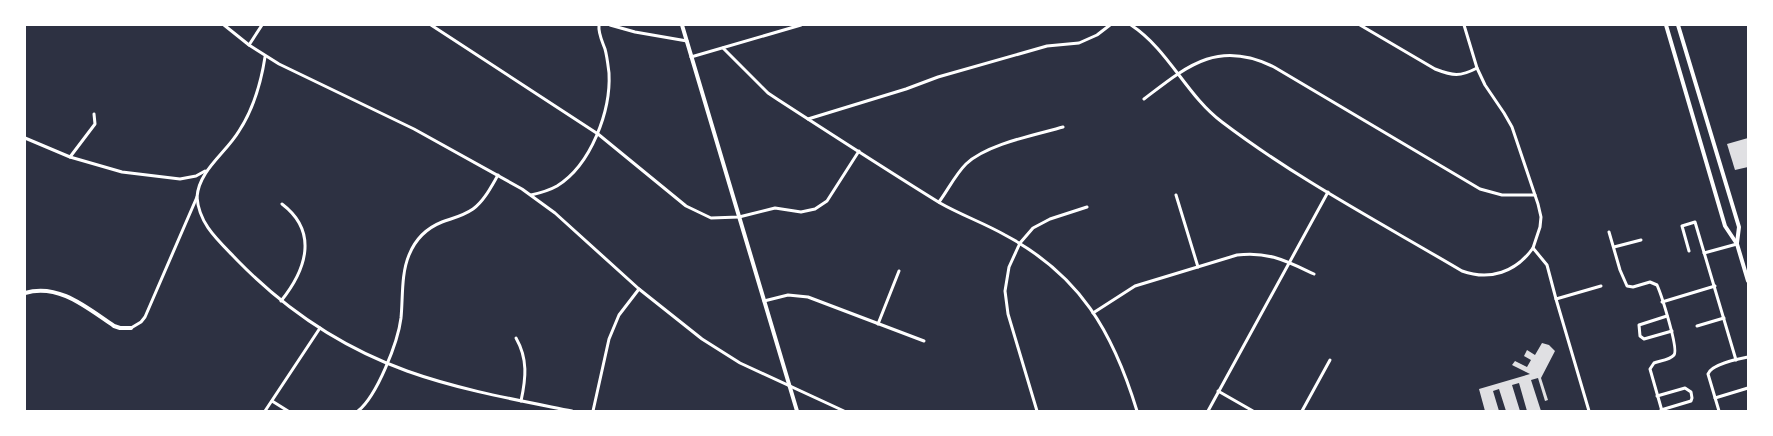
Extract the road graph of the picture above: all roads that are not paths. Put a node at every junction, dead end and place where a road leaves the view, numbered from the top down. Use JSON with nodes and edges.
{"nodes":[{"id":1,"x":224,"y":25,"type":"edge"},
{"id":2,"x":262,"y":25,"type":"edge"},
{"id":3,"x":431,"y":25,"type":"edge"},
{"id":4,"x":599,"y":25,"type":"edge"},
{"id":5,"x":610,"y":25,"type":"edge"},
{"id":6,"x":682,"y":25,"type":"edge"},
{"id":7,"x":801,"y":25,"type":"edge"},
{"id":8,"x":1110,"y":25,"type":"edge"},
{"id":9,"x":1131,"y":25,"type":"edge"},
{"id":10,"x":1360,"y":25,"type":"edge"},
{"id":11,"x":1464,"y":25,"type":"edge"},
{"id":12,"x":1666,"y":25,"type":"edge"},
{"id":13,"x":1678,"y":25,"type":"edge"},
{"id":14,"x":687,"y":41,"type":"junction"},
{"id":15,"x":249,"y":46,"type":"junction"},
{"id":16,"x":724,"y":48,"type":"junction"},
{"id":17,"x":264,"y":56,"type":"junction"},
{"id":18,"x":691,"y":57,"type":"junction"},
{"id":19,"x":1477,"y":68,"type":"junction"},
{"id":20,"x":1177,"y":74,"type":"junction"},
{"id":21,"x":1144,"y":99,"type":"dead end"},
{"id":22,"x":94,"y":114,"type":"dead end"},
{"id":23,"x":808,"y":118,"type":"junction"},
{"id":24,"x":1063,"y":127,"type":"dead end"},
{"id":25,"x":598,"y":134,"type":"junction"},
{"id":26,"x":25,"y":138,"type":"edge"},
{"id":27,"x":859,"y":151,"type":"junction"},
{"id":28,"x":70,"y":157,"type":"junction"},
{"id":29,"x":207,"y":170,"type":"junction"},
{"id":30,"x":498,"y":175,"type":"junction"},
{"id":31,"x":1328,"y":192,"type":"junction"},
{"id":32,"x":1176,"y":195,"type":"dead end"},
{"id":33,"x":1535,"y":195,"type":"junction"},
{"id":34,"x":532,"y":196,"type":"junction"},
{"id":35,"x":197,"y":197,"type":"junction"},
{"id":36,"x":939,"y":202,"type":"junction"},
{"id":37,"x":282,"y":204,"type":"dead end"},
{"id":38,"x":1087,"y":207,"type":"dead end"},
{"id":39,"x":739,"y":217,"type":"junction"},
{"id":40,"x":1609,"y":232,"type":"dead end"},
{"id":41,"x":1642,"y":240,"type":"dead end"},
{"id":42,"x":1020,"y":243,"type":"junction"},
{"id":43,"x":1736,"y":244,"type":"junction"},
{"id":44,"x":1614,"y":247,"type":"junction"},
{"id":45,"x":1533,"y":248,"type":"junction"},
{"id":46,"x":1689,"y":251,"type":"dead end"},
{"id":47,"x":1704,"y":253,"type":"junction"},
{"id":48,"x":1289,"y":262,"type":"junction"},
{"id":49,"x":1198,"y":266,"type":"junction"},
{"id":50,"x":899,"y":271,"type":"dead end"},
{"id":51,"x":1314,"y":274,"type":"dead end"},
{"id":52,"x":1748,"y":281,"type":"edge"},
{"id":53,"x":1601,"y":286,"type":"dead end"},
{"id":54,"x":1714,"y":286,"type":"junction"},
{"id":55,"x":639,"y":289,"type":"junction"},
{"id":56,"x":25,"y":293,"type":"edge"},
{"id":57,"x":1556,"y":299,"type":"junction"},
{"id":58,"x":281,"y":300,"type":"junction"},
{"id":59,"x":764,"y":300,"type":"junction"},
{"id":60,"x":1662,"y":302,"type":"junction"},
{"id":61,"x":1094,"y":313,"type":"junction"},
{"id":62,"x":1667,"y":316,"type":"junction"},
{"id":63,"x":1724,"y":318,"type":"junction"},
{"id":64,"x":878,"y":324,"type":"junction"},
{"id":65,"x":1697,"y":326,"type":"dead end"},
{"id":66,"x":131,"y":328,"type":"joint"},
{"id":67,"x":320,"y":328,"type":"junction"},
{"id":68,"x":1672,"y":331,"type":"junction"},
{"id":69,"x":516,"y":338,"type":"dead end"},
{"id":70,"x":924,"y":341,"type":"dead end"},
{"id":71,"x":1748,"y":356,"type":"edge"},
{"id":72,"x":1330,"y":360,"type":"dead end"},
{"id":73,"x":1736,"y":360,"type":"junction"},
{"id":74,"x":387,"y":363,"type":"junction"},
{"id":75,"x":790,"y":387,"type":"junction"},
{"id":76,"x":1748,"y":388,"type":"edge"},
{"id":77,"x":1218,"y":391,"type":"junction"},
{"id":78,"x":1657,"y":396,"type":"junction"},
{"id":79,"x":1715,"y":398,"type":"junction"},
{"id":80,"x":521,"y":400,"type":"junction"},
{"id":81,"x":272,"y":401,"type":"junction"},
{"id":82,"x":1662,"y":410,"type":"edge"},
{"id":83,"x":265,"y":411,"type":"edge"},
{"id":84,"x":288,"y":411,"type":"edge"},
{"id":85,"x":358,"y":411,"type":"edge"},
{"id":86,"x":572,"y":411,"type":"edge"},
{"id":87,"x":593,"y":411,"type":"edge"},
{"id":88,"x":797,"y":411,"type":"edge"},
{"id":89,"x":844,"y":411,"type":"edge"},
{"id":90,"x":1037,"y":411,"type":"edge"},
{"id":91,"x":1137,"y":411,"type":"edge"},
{"id":92,"x":1208,"y":411,"type":"edge"},
{"id":93,"x":1253,"y":411,"type":"edge"},
{"id":94,"x":1302,"y":411,"type":"edge"},
{"id":95,"x":1589,"y":411,"type":"edge"},
{"id":96,"x":1719,"y":411,"type":"edge"}],
"edges":[{"from":1,"to":15,"type":"street"},
{"from":2,"to":15,"type":"street"},
{"from":3,"to":25,"type":"street"},
{"from":4,"to":25,"type":"street"},
{"from":5,"to":14,"type":"street"},
{"from":6,"to":14,"type":"street"},
{"from":7,"to":16,"type":"street"},
{"from":8,"to":23,"type":"street"},
{"from":9,"to":20,"type":"street"},
{"from":10,"to":19,"type":"street"},
{"from":11,"to":19,"type":"street"},
{"from":12,"to":43,"type":"street"},
{"from":13,"to":43,"type":"street"},
{"from":14,"to":18,"type":"street"},
{"from":15,"to":17,"type":"street"},
{"from":16,"to":18,"type":"street"},
{"from":16,"to":23,"type":"street"},
{"from":17,"to":29,"type":"street"},
{"from":17,"to":30,"type":"street"},
{"from":18,"to":39,"type":"street"},
{"from":19,"to":33,"type":"street"},
{"from":20,"to":21,"type":"street"},
{"from":20,"to":31,"type":"street"},
{"from":20,"to":33,"type":"street"},
{"from":22,"to":28,"type":"street"},
{"from":23,"to":27,"type":"street"},
{"from":24,"to":36,"type":"street"},
{"from":25,"to":34,"type":"street"},
{"from":25,"to":39,"type":"street"},
{"from":26,"to":28,"type":"street"},
{"from":27,"to":36,"type":"street"},
{"from":27,"to":39,"type":"street"},
{"from":28,"to":29,"type":"street"},
{"from":29,"to":35,"type":"street"},
{"from":30,"to":34,"type":"street"},
{"from":30,"to":74,"type":"street"},
{"from":31,"to":45,"type":"street"},
{"from":31,"to":48,"type":"street"},
{"from":32,"to":49,"type":"street"},
{"from":33,"to":45,"type":"street"},
{"from":34,"to":55,"type":"street"},
{"from":35,"to":58,"type":"street"},
{"from":35,"to":66,"type":"street"},
{"from":36,"to":42,"type":"street"},
{"from":37,"to":58,"type":"street"},
{"from":38,"to":42,"type":"street"},
{"from":39,"to":59,"type":"street"},
{"from":40,"to":44,"type":"street"},
{"from":41,"to":44,"type":"street"},
{"from":42,"to":61,"type":"street"},
{"from":42,"to":90,"type":"street"},
{"from":43,"to":47,"type":"street"},
{"from":43,"to":52,"type":"street"},
{"from":44,"to":60,"type":"street"},
{"from":45,"to":57,"type":"street"},
{"from":46,"to":47,"type":"street"},
{"from":47,"to":54,"type":"street"},
{"from":48,"to":49,"type":"street"},
{"from":48,"to":51,"type":"street"},
{"from":48,"to":77,"type":"street"},
{"from":49,"to":61,"type":"street"},
{"from":50,"to":64,"type":"street"},
{"from":53,"to":57,"type":"street"},
{"from":54,"to":60,"type":"street"},
{"from":54,"to":63,"type":"street"},
{"from":55,"to":75,"type":"street"},
{"from":55,"to":87,"type":"street"},
{"from":56,"to":66,"type":"street"},
{"from":57,"to":95,"type":"street"},
{"from":58,"to":67,"type":"street"},
{"from":59,"to":64,"type":"street"},
{"from":59,"to":75,"type":"street"},
{"from":60,"to":62,"type":"street"},
{"from":61,"to":91,"type":"street"},
{"from":62,"to":68,"type":"street"},
{"from":62,"to":68,"type":"street"},
{"from":63,"to":65,"type":"street"},
{"from":63,"to":73,"type":"street"},
{"from":64,"to":70,"type":"street"},
{"from":67,"to":74,"type":"street"},
{"from":67,"to":81,"type":"street"},
{"from":68,"to":78,"type":"street"},
{"from":69,"to":80,"type":"street"},
{"from":71,"to":73,"type":"street"},
{"from":72,"to":94,"type":"street"},
{"from":73,"to":79,"type":"street"},
{"from":74,"to":80,"type":"street"},
{"from":74,"to":85,"type":"street"},
{"from":75,"to":88,"type":"street"},
{"from":75,"to":89,"type":"street"},
{"from":76,"to":79,"type":"street"},
{"from":77,"to":92,"type":"street"},
{"from":77,"to":93,"type":"street"},
{"from":78,"to":82,"type":"street"},
{"from":78,"to":82,"type":"street"},
{"from":79,"to":96,"type":"street"},
{"from":80,"to":86,"type":"street"},
{"from":81,"to":83,"type":"street"},
{"from":81,"to":84,"type":"street"}]}
